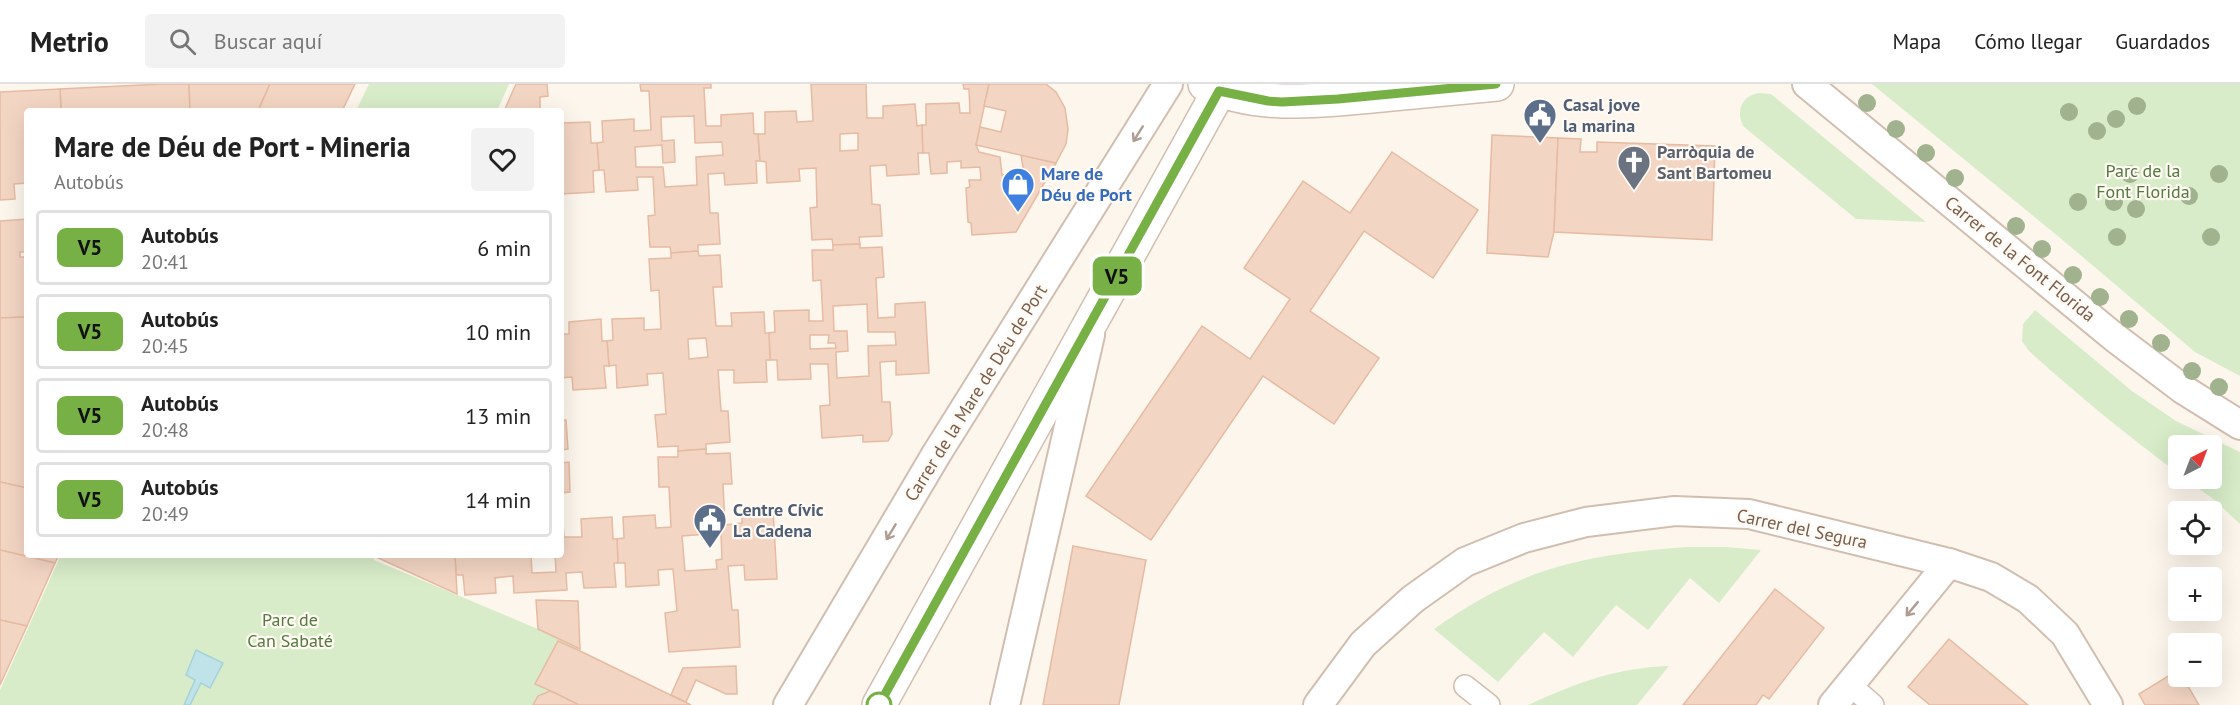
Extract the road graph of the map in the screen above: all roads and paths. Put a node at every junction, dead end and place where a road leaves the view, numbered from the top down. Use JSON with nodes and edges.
{"nodes":[{"id":1,"x":1168,"y":84,"type":"edge"},
{"id":2,"x":1497,"y":84,"type":"edge"},
{"id":3,"x":1807,"y":84,"type":"edge"},
{"id":4,"x":1212,"y":87,"type":"edge"},
{"id":5,"x":1094,"y":318,"type":"junction"},
{"id":6,"x":2240,"y":425,"type":"edge"},
{"id":7,"x":1949,"y":564,"type":"junction"},
{"id":8,"x":1465,"y":686,"type":"dead end"},
{"id":9,"x":1841,"y":695,"type":"edge"},
{"id":10,"x":788,"y":705,"type":"edge"},
{"id":11,"x":879,"y":705,"type":"edge"},
{"id":12,"x":1005,"y":705,"type":"edge"},
{"id":13,"x":1318,"y":705,"type":"edge"},
{"id":14,"x":1489,"y":705,"type":"edge"},
{"id":15,"x":1873,"y":705,"type":"edge"},
{"id":16,"x":2108,"y":705,"type":"edge"}],
"edges":[{"from":1,"to":10,"type":"street","name":"Carrer de la Mare de Déu de Port","one_way":true},
{"from":2,"to":4,"type":"street"},
{"from":3,"to":6,"type":"street","name":"Carrer de la Font Florida"},
{"from":4,"to":5,"type":"street"},
{"from":5,"to":11,"type":"street"},
{"from":5,"to":12,"type":"street"},
{"from":7,"to":9,"type":"street","one_way":true},
{"from":7,"to":13,"type":"street","name":"Carrer del Segura"},
{"from":7,"to":16,"type":"street","name":"Carrer del Segura"},
{"from":8,"to":14,"type":"street"},
{"from":9,"to":15,"type":"street"}]}
